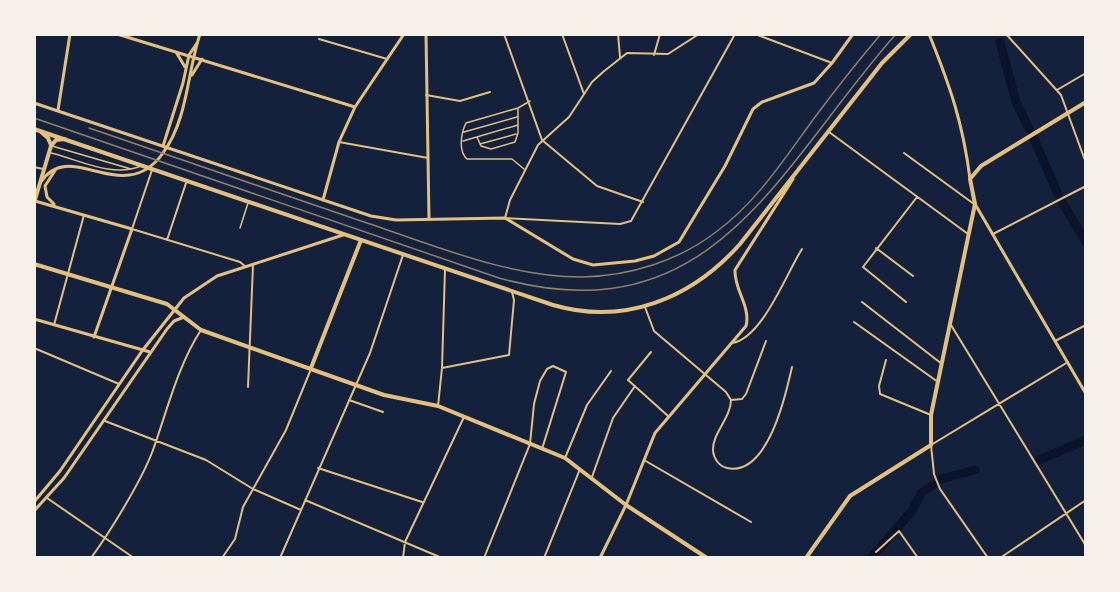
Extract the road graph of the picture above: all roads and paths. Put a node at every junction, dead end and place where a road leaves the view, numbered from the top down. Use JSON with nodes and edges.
{"nodes":[{"id":1,"x":70,"y":34,"type":"edge"},
{"id":2,"x":117,"y":34,"type":"edge"},
{"id":3,"x":200,"y":34,"type":"edge"},
{"id":4,"x":405,"y":34,"type":"edge"},
{"id":5,"x":426,"y":34,"type":"edge"},
{"id":6,"x":504,"y":34,"type":"edge"},
{"id":7,"x":562,"y":34,"type":"edge"},
{"id":8,"x":618,"y":34,"type":"edge"},
{"id":9,"x":660,"y":34,"type":"edge"},
{"id":10,"x":699,"y":34,"type":"edge"},
{"id":11,"x":735,"y":34,"type":"edge"},
{"id":12,"x":755,"y":34,"type":"edge"},
{"id":13,"x":853,"y":34,"type":"edge"},
{"id":14,"x":911,"y":34,"type":"edge"},
{"id":15,"x":929,"y":34,"type":"edge"},
{"id":16,"x":1006,"y":34,"type":"edge"},
{"id":17,"x":320,"y":39,"type":"dead end"},
{"id":18,"x":198,"y":41,"type":"junction"},
{"id":19,"x":176,"y":50,"type":"junction"},
{"id":20,"x":189,"y":55,"type":"junction"},
{"id":21,"x":654,"y":55,"type":"junction"},
{"id":22,"x":195,"y":57,"type":"junction"},
{"id":23,"x":620,"y":57,"type":"junction"},
{"id":24,"x":202,"y":59,"type":"junction"},
{"id":25,"x":387,"y":59,"type":"junction"},
{"id":26,"x":832,"y":63,"type":"junction"},
{"id":27,"x":193,"y":64,"type":"junction"},
{"id":28,"x":186,"y":68,"type":"junction"},
{"id":29,"x":1086,"y":73,"type":"edge"},
{"id":30,"x":190,"y":76,"type":"junction"},
{"id":31,"x":1057,"y":90,"type":"junction"},
{"id":32,"x":490,"y":92,"type":"dead end"},
{"id":33,"x":584,"y":94,"type":"junction"},
{"id":34,"x":426,"y":95,"type":"junction"},
{"id":35,"x":530,"y":101,"type":"junction"},
{"id":36,"x":1086,"y":102,"type":"edge"},
{"id":37,"x":34,"y":103,"type":"edge"},
{"id":38,"x":355,"y":107,"type":"junction"},
{"id":39,"x":518,"y":108,"type":"junction"},
{"id":40,"x":58,"y":110,"type":"junction"},
{"id":41,"x":1069,"y":112,"type":"junction"},
{"id":42,"x":518,"y":117,"type":"junction"},
{"id":43,"x":518,"y":125,"type":"junction"},
{"id":44,"x":36,"y":129,"type":"edge"},
{"id":45,"x":829,"y":132,"type":"junction"},
{"id":46,"x":463,"y":133,"type":"junction"},
{"id":47,"x":518,"y":133,"type":"junction"},
{"id":48,"x":477,"y":137,"type":"junction"},
{"id":49,"x":69,"y":139,"type":"junction"},
{"id":50,"x":542,"y":140,"type":"junction"},
{"id":51,"x":462,"y":141,"type":"junction"},
{"id":52,"x":339,"y":142,"type":"junction"},
{"id":53,"x":479,"y":144,"type":"junction"},
{"id":54,"x":51,"y":146,"type":"junction"},
{"id":55,"x":163,"y":146,"type":"junction"},
{"id":56,"x":49,"y":152,"type":"junction"},
{"id":57,"x":904,"y":153,"type":"dead end"},
{"id":58,"x":428,"y":158,"type":"junction"},
{"id":59,"x":1086,"y":163,"type":"edge"},
{"id":60,"x":58,"y":166,"type":"junction"},
{"id":61,"x":142,"y":166,"type":"junction"},
{"id":62,"x":34,"y":167,"type":"edge"},
{"id":63,"x":44,"y":169,"type":"junction"},
{"id":64,"x":132,"y":169,"type":"junction"},
{"id":65,"x":525,"y":169,"type":"junction"},
{"id":66,"x":152,"y":170,"type":"junction"},
{"id":67,"x":796,"y":174,"type":"junction"},
{"id":68,"x":970,"y":179,"type":"junction"},
{"id":69,"x":187,"y":180,"type":"junction"},
{"id":70,"x":39,"y":186,"type":"junction"},
{"id":71,"x":1086,"y":186,"type":"edge"},
{"id":72,"x":918,"y":196,"type":"junction"},
{"id":73,"x":249,"y":200,"type":"junction"},
{"id":74,"x":323,"y":200,"type":"junction"},
{"id":75,"x":35,"y":202,"type":"edge"},
{"id":76,"x":643,"y":202,"type":"junction"},
{"id":77,"x":975,"y":204,"type":"junction"},
{"id":78,"x":55,"y":205,"type":"junction"},
{"id":79,"x":84,"y":214,"type":"junction"},
{"id":80,"x":505,"y":218,"type":"junction"},
{"id":81,"x":429,"y":219,"type":"junction"},
{"id":82,"x":240,"y":228,"type":"dead end"},
{"id":83,"x":132,"y":229,"type":"junction"},
{"id":84,"x":344,"y":234,"type":"junction"},
{"id":85,"x":968,"y":234,"type":"junction"},
{"id":86,"x":993,"y":234,"type":"junction"},
{"id":87,"x":167,"y":240,"type":"junction"},
{"id":88,"x":360,"y":240,"type":"junction"},
{"id":89,"x":876,"y":248,"type":"junction"},
{"id":90,"x":802,"y":249,"type":"dead end"},
{"id":91,"x":403,"y":255,"type":"junction"},
{"id":92,"x":34,"y":264,"type":"edge"},
{"id":93,"x":253,"y":265,"type":"junction"},
{"id":94,"x":246,"y":267,"type":"junction"},
{"id":95,"x":445,"y":269,"type":"junction"},
{"id":96,"x":69,"y":274,"type":"junction"},
{"id":97,"x":913,"y":276,"type":"dead end"},
{"id":98,"x":110,"y":288,"type":"junction"},
{"id":99,"x":511,"y":291,"type":"junction"},
{"id":100,"x":862,"y":302,"type":"dead end"},
{"id":101,"x":906,"y":302,"type":"dead end"},
{"id":102,"x":175,"y":308,"type":"junction"},
{"id":103,"x":646,"y":309,"type":"junction"},
{"id":104,"x":185,"y":317,"type":"junction"},
{"id":105,"x":34,"y":319,"type":"edge"},
{"id":106,"x":854,"y":322,"type":"dead end"},
{"id":107,"x":950,"y":323,"type":"junction"},
{"id":108,"x":54,"y":325,"type":"junction"},
{"id":109,"x":1086,"y":325,"type":"edge"},
{"id":110,"x":201,"y":330,"type":"junction"},
{"id":111,"x":94,"y":337,"type":"junction"},
{"id":112,"x":766,"y":341,"type":"dead end"},
{"id":113,"x":1055,"y":341,"type":"junction"},
{"id":114,"x":732,"y":343,"type":"junction"},
{"id":115,"x":34,"y":348,"type":"edge"},
{"id":116,"x":249,"y":348,"type":"junction"},
{"id":117,"x":142,"y":351,"type":"junction"},
{"id":118,"x":150,"y":352,"type":"junction"},
{"id":119,"x":651,"y":352,"type":"dead end"},
{"id":120,"x":886,"y":360,"type":"dead end"},
{"id":121,"x":1068,"y":362,"type":"junction"},
{"id":122,"x":942,"y":364,"type":"junction"},
{"id":123,"x":792,"y":367,"type":"dead end"},
{"id":124,"x":311,"y":368,"type":"junction"},
{"id":125,"x":442,"y":368,"type":"junction"},
{"id":126,"x":611,"y":371,"type":"dead end"},
{"id":127,"x":704,"y":376,"type":"junction"},
{"id":128,"x":1086,"y":380,"type":"edge"},
{"id":129,"x":938,"y":382,"type":"junction"},
{"id":130,"x":1080,"y":383,"type":"junction"},
{"id":131,"x":119,"y":384,"type":"junction"},
{"id":132,"x":635,"y":386,"type":"junction"},
{"id":133,"x":248,"y":387,"type":"dead end"},
{"id":134,"x":1086,"y":394,"type":"edge"},
{"id":135,"x":349,"y":399,"type":"junction"},
{"id":136,"x":731,"y":400,"type":"junction"},
{"id":137,"x":999,"y":403,"type":"junction"},
{"id":138,"x":438,"y":406,"type":"junction"},
{"id":139,"x":383,"y":412,"type":"dead end"},
{"id":140,"x":668,"y":416,"type":"junction"},
{"id":141,"x":931,"y":416,"type":"junction"},
{"id":142,"x":464,"y":417,"type":"junction"},
{"id":143,"x":103,"y":420,"type":"junction"},
{"id":144,"x":156,"y":441,"type":"junction"},
{"id":145,"x":530,"y":444,"type":"junction"},
{"id":146,"x":932,"y":445,"type":"junction"},
{"id":147,"x":542,"y":449,"type":"junction"},
{"id":148,"x":565,"y":458,"type":"junction"},
{"id":149,"x":644,"y":460,"type":"junction"},
{"id":150,"x":318,"y":468,"type":"junction"},
{"id":151,"x":580,"y":468,"type":"junction"},
{"id":152,"x":592,"y":477,"type":"junction"},
{"id":153,"x":253,"y":489,"type":"junction"},
{"id":154,"x":47,"y":498,"type":"junction"},
{"id":155,"x":305,"y":500,"type":"junction"},
{"id":156,"x":1086,"y":500,"type":"edge"},
{"id":157,"x":34,"y":502,"type":"edge"},
{"id":158,"x":422,"y":502,"type":"junction"},
{"id":159,"x":626,"y":505,"type":"junction"},
{"id":160,"x":301,"y":510,"type":"junction"},
{"id":161,"x":34,"y":511,"type":"edge"},
{"id":162,"x":1066,"y":513,"type":"junction"},
{"id":163,"x":751,"y":522,"type":"dead end"},
{"id":164,"x":105,"y":538,"type":"junction"},
{"id":165,"x":405,"y":542,"type":"junction"},
{"id":166,"x":1086,"y":546,"type":"edge"},
{"id":167,"x":876,"y":552,"type":"dead end"},
{"id":168,"x":91,"y":558,"type":"edge"},
{"id":169,"x":134,"y":558,"type":"edge"},
{"id":170,"x":222,"y":558,"type":"edge"},
{"id":171,"x":280,"y":558,"type":"edge"},
{"id":172,"x":403,"y":558,"type":"edge"},
{"id":173,"x":442,"y":558,"type":"edge"},
{"id":174,"x":484,"y":558,"type":"edge"},
{"id":175,"x":544,"y":558,"type":"edge"},
{"id":176,"x":600,"y":558,"type":"edge"},
{"id":177,"x":707,"y":558,"type":"edge"},
{"id":178,"x":806,"y":558,"type":"edge"},
{"id":179,"x":918,"y":558,"type":"edge"},
{"id":180,"x":988,"y":558,"type":"edge"},
{"id":181,"x":1000,"y":558,"type":"edge"}],
"edges":[{"from":1,"to":40,"type":"street"},
{"from":2,"to":19,"type":"street"},
{"from":3,"to":18,"type":"street"},
{"from":4,"to":25,"type":"street"},
{"from":5,"to":34,"type":"street"},
{"from":6,"to":35,"type":"street"},
{"from":7,"to":33,"type":"street"},
{"from":8,"to":23,"type":"street"},
{"from":9,"to":21,"type":"street"},
{"from":10,"to":21,"type":"street"},
{"from":11,"to":76,"type":"street"},
{"from":12,"to":26,"type":"street"},
{"from":13,"to":26,"type":"street"},
{"from":14,"to":45,"type":"main road"},
{"from":15,"to":68,"type":"street"},
{"from":16,"to":31,"type":"street"},
{"from":17,"to":25,"type":"street"},
{"from":18,"to":20,"type":"street"},
{"from":18,"to":22,"type":"street"},
{"from":19,"to":20,"type":"street"},
{"from":19,"to":28,"type":"street"},
{"from":20,"to":22,"type":"street"},
{"from":20,"to":27,"type":"street"},
{"from":20,"to":28,"type":"street"},
{"from":21,"to":23,"type":"street"},
{"from":22,"to":24,"type":"street"},
{"from":22,"to":27,"type":"street"},
{"from":23,"to":33,"type":"street"},
{"from":24,"to":30,"type":"street"},
{"from":24,"to":38,"type":"street"},
{"from":25,"to":38,"type":"street"},
{"from":26,"to":80,"type":"street"},
{"from":27,"to":30,"type":"street"},
{"from":28,"to":55,"type":"street"},
{"from":29,"to":31,"type":"street"},
{"from":30,"to":60,"type":"street"},
{"from":31,"to":41,"type":"street"},
{"from":32,"to":34,"type":"street"},
{"from":33,"to":50,"type":"street"},
{"from":34,"to":58,"type":"street"},
{"from":35,"to":39,"type":"street"},
{"from":35,"to":50,"type":"street"},
{"from":36,"to":41,"type":"main road"},
{"from":37,"to":40,"type":"street"},
{"from":38,"to":52,"type":"street"},
{"from":39,"to":42,"type":"street"},
{"from":39,"to":46,"type":"street"},
{"from":40,"to":55,"type":"street"},
{"from":41,"to":59,"type":"street"},
{"from":41,"to":68,"type":"main road"},
{"from":42,"to":43,"type":"street"},
{"from":42,"to":46,"type":"street"},
{"from":43,"to":47,"type":"street"},
{"from":43,"to":48,"type":"street"},
{"from":44,"to":49,"type":"main road"},
{"from":44,"to":54,"type":"main road"},
{"from":45,"to":67,"type":"main road"},
{"from":45,"to":72,"type":"street"},
{"from":46,"to":51,"type":"street"},
{"from":47,"to":53,"type":"street"},
{"from":47,"to":53,"type":"street"},
{"from":48,"to":51,"type":"street"},
{"from":48,"to":53,"type":"street"},
{"from":49,"to":54,"type":"main road"},
{"from":49,"to":61,"type":"main road"},
{"from":50,"to":65,"type":"street"},
{"from":50,"to":76,"type":"street"},
{"from":51,"to":65,"type":"street"},
{"from":52,"to":58,"type":"street"},
{"from":52,"to":74,"type":"street"},
{"from":54,"to":56,"type":"main road"},
{"from":54,"to":64,"type":"street"},
{"from":55,"to":74,"type":"street"},
{"from":56,"to":63,"type":"main road"},
{"from":56,"to":64,"type":"street"},
{"from":57,"to":77,"type":"street"},
{"from":58,"to":81,"type":"street"},
{"from":60,"to":70,"type":"street"},
{"from":60,"to":78,"type":"street"},
{"from":61,"to":64,"type":"street"},
{"from":61,"to":66,"type":"main road"},
{"from":62,"to":63,"type":"street"},
{"from":63,"to":70,"type":"main road"},
{"from":65,"to":80,"type":"street"},
{"from":66,"to":69,"type":"main road"},
{"from":66,"to":83,"type":"street"},
{"from":67,"to":103,"type":"main road"},
{"from":67,"to":114,"type":"street"},
{"from":68,"to":77,"type":"main road"},
{"from":69,"to":73,"type":"main road"},
{"from":69,"to":87,"type":"street"},
{"from":70,"to":75,"type":"main road"},
{"from":71,"to":86,"type":"street"},
{"from":72,"to":85,"type":"street"},
{"from":72,"to":89,"type":"street"},
{"from":73,"to":82,"type":"street"},
{"from":73,"to":84,"type":"main road"},
{"from":74,"to":81,"type":"street"},
{"from":75,"to":78,"type":"street"},
{"from":76,"to":80,"type":"street"},
{"from":77,"to":85,"type":"main road"},
{"from":77,"to":86,"type":"street"},
{"from":78,"to":79,"type":"street"},
{"from":79,"to":83,"type":"street"},
{"from":79,"to":96,"type":"street"},
{"from":80,"to":81,"type":"street"},
{"from":83,"to":87,"type":"street"},
{"from":83,"to":98,"type":"street"},
{"from":84,"to":88,"type":"main road"},
{"from":84,"to":93,"type":"street"},
{"from":85,"to":107,"type":"main road"},
{"from":86,"to":113,"type":"street"},
{"from":87,"to":94,"type":"street"},
{"from":88,"to":91,"type":"main road"},
{"from":88,"to":124,"type":"main road"},
{"from":89,"to":97,"type":"street"},
{"from":89,"to":101,"type":"street"},
{"from":90,"to":114,"type":"street"},
{"from":91,"to":95,"type":"main road"},
{"from":91,"to":135,"type":"street"},
{"from":92,"to":96,"type":"main road"},
{"from":93,"to":94,"type":"street"},
{"from":93,"to":116,"type":"street"},
{"from":94,"to":102,"type":"street"},
{"from":95,"to":99,"type":"main road"},
{"from":95,"to":125,"type":"street"},
{"from":96,"to":98,"type":"main road"},
{"from":96,"to":108,"type":"street"},
{"from":98,"to":102,"type":"main road"},
{"from":98,"to":111,"type":"street"},
{"from":99,"to":103,"type":"main road"},
{"from":99,"to":125,"type":"street"},
{"from":100,"to":122,"type":"street"},
{"from":102,"to":104,"type":"main road"},
{"from":102,"to":117,"type":"street"},
{"from":103,"to":127,"type":"street"},
{"from":104,"to":110,"type":"main road"},
{"from":104,"to":118,"type":"street"},
{"from":105,"to":108,"type":"street"},
{"from":106,"to":129,"type":"street"},
{"from":107,"to":122,"type":"main road"},
{"from":107,"to":137,"type":"street"},
{"from":108,"to":111,"type":"street"},
{"from":109,"to":113,"type":"street"},
{"from":110,"to":116,"type":"main road"},
{"from":110,"to":144,"type":"street"},
{"from":111,"to":117,"type":"street"},
{"from":112,"to":136,"type":"street"},
{"from":113,"to":121,"type":"street"},
{"from":114,"to":127,"type":"street"},
{"from":115,"to":131,"type":"street"},
{"from":116,"to":124,"type":"main road"},
{"from":116,"to":133,"type":"street"},
{"from":117,"to":118,"type":"street"},
{"from":117,"to":131,"type":"street"},
{"from":118,"to":143,"type":"street"},
{"from":119,"to":132,"type":"street"},
{"from":120,"to":141,"type":"street"},
{"from":121,"to":130,"type":"street"},
{"from":121,"to":137,"type":"street"},
{"from":122,"to":129,"type":"main road"},
{"from":123,"to":136,"type":"street"},
{"from":124,"to":138,"type":"main road"},
{"from":124,"to":153,"type":"street"},
{"from":125,"to":138,"type":"street"},
{"from":126,"to":148,"type":"street"},
{"from":127,"to":136,"type":"street"},
{"from":127,"to":140,"type":"street"},
{"from":128,"to":130,"type":"street"},
{"from":129,"to":141,"type":"main road"},
{"from":130,"to":134,"type":"street"},
{"from":131,"to":157,"type":"street"},
{"from":132,"to":140,"type":"street"},
{"from":132,"to":152,"type":"street"},
{"from":135,"to":139,"type":"street"},
{"from":135,"to":150,"type":"street"},
{"from":137,"to":146,"type":"street"},
{"from":137,"to":162,"type":"street"},
{"from":138,"to":142,"type":"main road"},
{"from":140,"to":149,"type":"street"},
{"from":141,"to":146,"type":"main road"},
{"from":142,"to":145,"type":"main road"},
{"from":142,"to":158,"type":"street"},
{"from":143,"to":144,"type":"street"},
{"from":143,"to":154,"type":"street"},
{"from":144,"to":153,"type":"street"},
{"from":144,"to":164,"type":"street"},
{"from":145,"to":147,"type":"main road"},
{"from":145,"to":147,"type":"street"},
{"from":145,"to":174,"type":"street"},
{"from":146,"to":178,"type":"main road"},
{"from":146,"to":180,"type":"street"},
{"from":147,"to":148,"type":"main road"},
{"from":148,"to":151,"type":"main road"},
{"from":149,"to":159,"type":"street"},
{"from":149,"to":163,"type":"street"},
{"from":150,"to":155,"type":"street"},
{"from":150,"to":158,"type":"street"},
{"from":151,"to":152,"type":"main road"},
{"from":151,"to":175,"type":"street"},
{"from":152,"to":159,"type":"main road"},
{"from":153,"to":160,"type":"street"},
{"from":153,"to":170,"type":"street"},
{"from":154,"to":161,"type":"street"},
{"from":154,"to":164,"type":"street"},
{"from":155,"to":160,"type":"street"},
{"from":155,"to":165,"type":"street"},
{"from":156,"to":162,"type":"street"},
{"from":158,"to":165,"type":"street"},
{"from":159,"to":176,"type":"street"},
{"from":159,"to":177,"type":"main road"},
{"from":160,"to":171,"type":"street"},
{"from":162,"to":166,"type":"street"},
{"from":162,"to":181,"type":"street"},
{"from":164,"to":168,"type":"street"},
{"from":164,"to":169,"type":"street"},
{"from":165,"to":172,"type":"street"},
{"from":165,"to":173,"type":"street"},
{"from":167,"to":179,"type":"street"}]}
